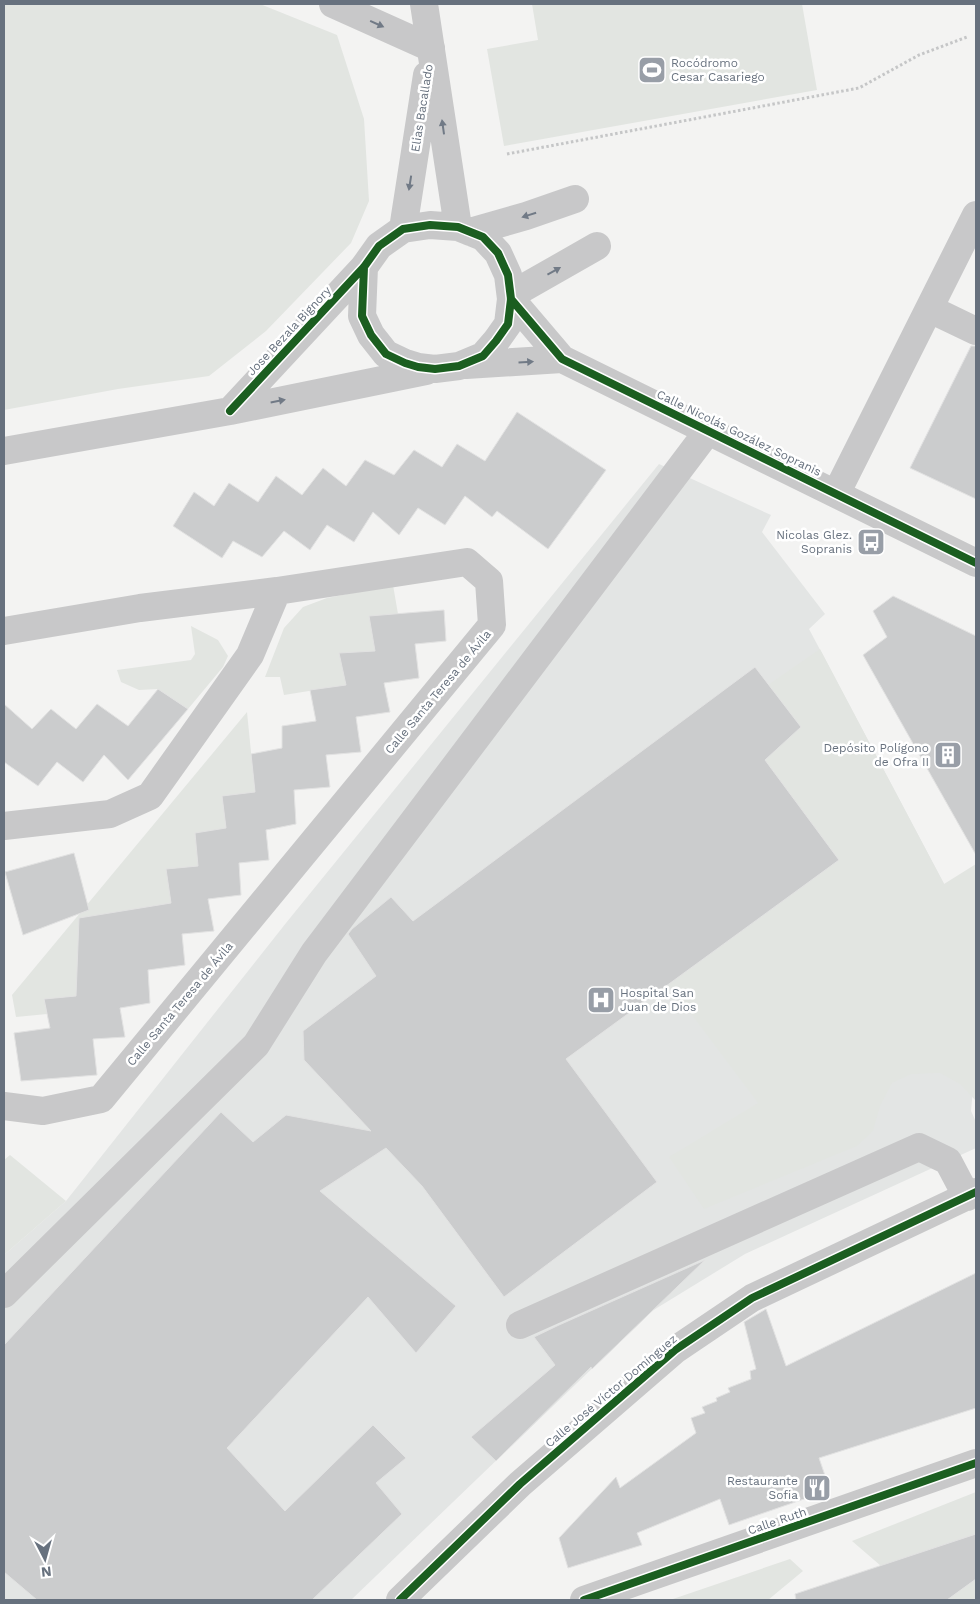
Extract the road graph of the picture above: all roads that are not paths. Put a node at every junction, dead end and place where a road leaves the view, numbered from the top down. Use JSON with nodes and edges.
{"nodes":[{"id":1,"x":333,"y":4,"type":"edge"},
{"id":2,"x":424,"y":4,"type":"edge"},
{"id":3,"x":432,"y":48,"type":"junction"},
{"id":4,"x":575,"y":199,"type":"dead end"},
{"id":5,"x":976,"y":215,"type":"edge"},
{"id":6,"x":402,"y":229,"type":"junction"},
{"id":7,"x":464,"y":230,"type":"junction"},
{"id":8,"x":597,"y":246,"type":"dead end"},
{"id":9,"x":364,"y":267,"type":"junction"},
{"id":10,"x":511,"y":297,"type":"junction"},
{"id":11,"x":930,"y":309,"type":"junction"},
{"id":12,"x":976,"y":331,"type":"edge"},
{"id":13,"x":562,"y":359,"type":"junction"},
{"id":14,"x":447,"y":368,"type":"junction"},
{"id":15,"x":230,"y":411,"type":"junction"},
{"id":16,"x":708,"y":431,"type":"junction"},
{"id":17,"x":4,"y":451,"type":"edge"},
{"id":18,"x":836,"y":494,"type":"junction"},
{"id":19,"x":976,"y":563,"type":"edge"},
{"id":20,"x":277,"y":591,"type":"junction"},
{"id":21,"x":4,"y":631,"type":"edge"},
{"id":22,"x":4,"y":826,"type":"edge"},
{"id":23,"x":4,"y":1106,"type":"edge"},
{"id":24,"x":971,"y":1195,"type":"edge"},
{"id":25,"x":4,"y":1294,"type":"edge"},
{"id":26,"x":520,"y":1325,"type":"dead end"},
{"id":27,"x":976,"y":1464,"type":"edge"},
{"id":28,"x":400,"y":1600,"type":"edge"},
{"id":29,"x":584,"y":1600,"type":"edge"}],
"edges":[{"from":1,"to":3,"type":"street","one_way":true},
{"from":2,"to":3,"type":"street"},
{"from":3,"to":6,"type":"street","name":"Elias Bacallado","one_way":true},
{"from":7,"to":3,"type":"street","name":"Elias Bacallado","one_way":true},
{"from":4,"to":7,"type":"street","one_way":true},
{"from":5,"to":11,"type":"street"},
{"from":6,"to":7,"type":"street"},
{"from":6,"to":9,"type":"street"},
{"from":7,"to":10,"type":"street"},
{"from":10,"to":8,"type":"street","one_way":true},
{"from":9,"to":14,"type":"street"},
{"from":9,"to":15,"type":"street","name":"Jose Bezala Bignory"},
{"from":10,"to":13,"type":"street","name":"Calle Nicolás Gozález Sopranis"},
{"from":10,"to":14,"type":"street"},
{"from":11,"to":12,"type":"street"},
{"from":11,"to":18,"type":"street"},
{"from":14,"to":13,"type":"street","one_way":true},
{"from":13,"to":16,"type":"street","name":"Calle Nicolás Gozález Sopranis"},
{"from":15,"to":14,"type":"street","one_way":true},
{"from":15,"to":17,"type":"street"},
{"from":16,"to":18,"type":"street","name":"Calle Nicolás Gozález Sopranis"},
{"from":16,"to":25,"type":"street"},
{"from":18,"to":19,"type":"street","name":"Calle Nicolás Gozález Sopranis"},
{"from":20,"to":21,"type":"street","name":"Calle Santa Teresa de Ávila"},
{"from":20,"to":22,"type":"street"},
{"from":20,"to":23,"type":"street","name":"Calle Santa Teresa de Ávila"},
{"from":24,"to":26,"type":"street"},
{"from":24,"to":28,"type":"street","name":"Calle José Víctor Domínguez"},
{"from":27,"to":29,"type":"street","name":"Calle Ruth"}]}
